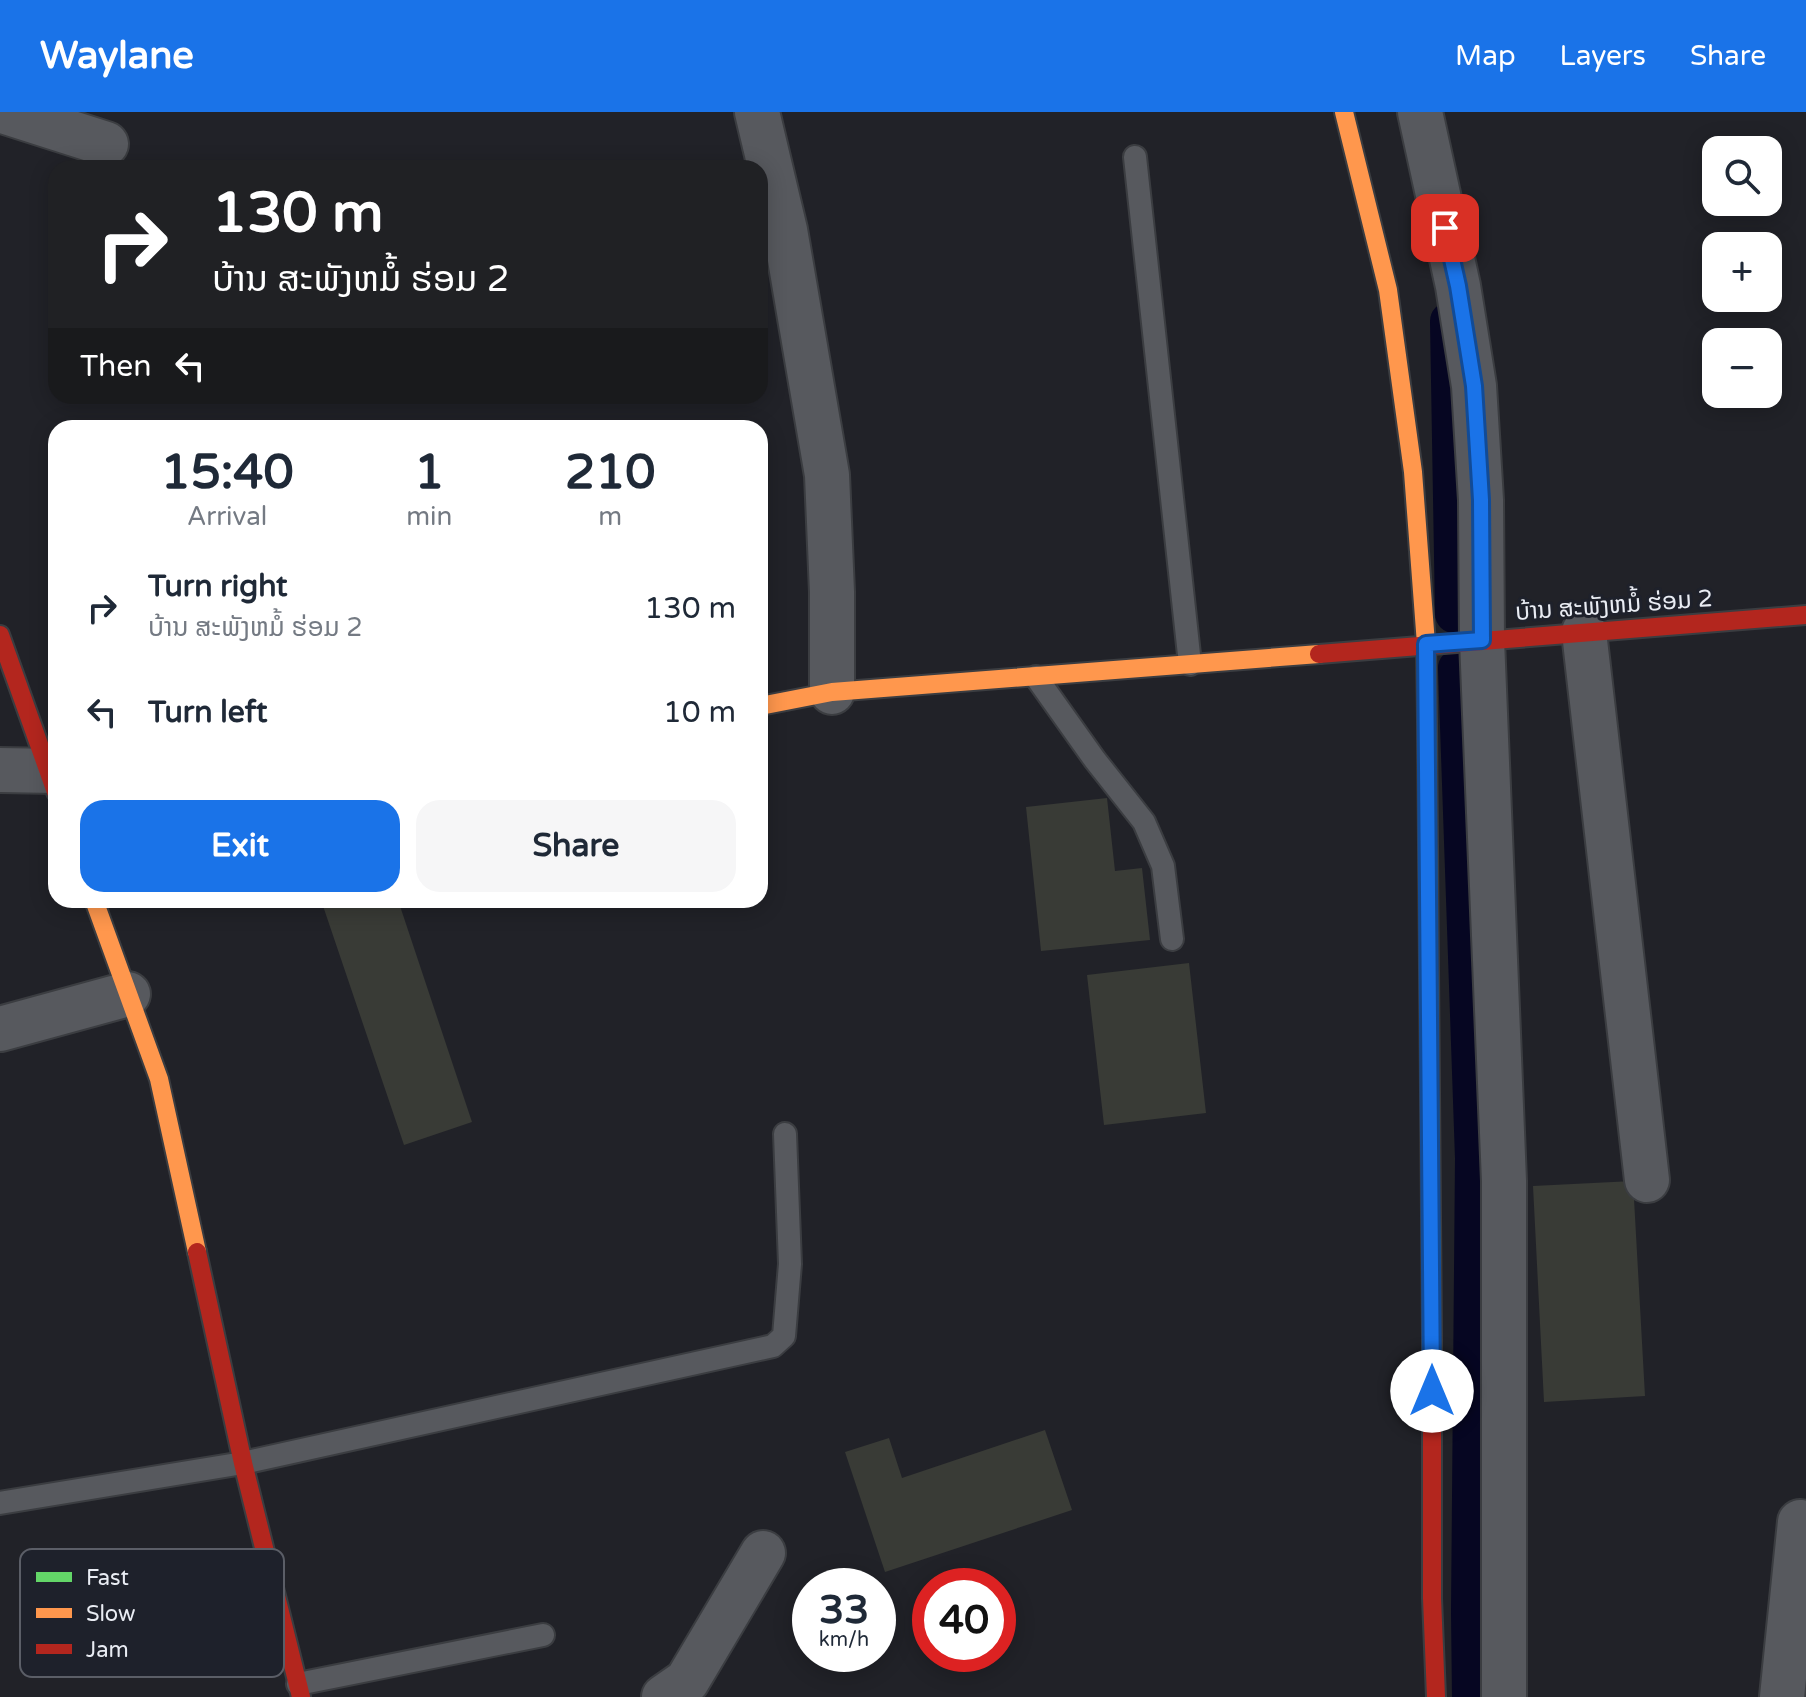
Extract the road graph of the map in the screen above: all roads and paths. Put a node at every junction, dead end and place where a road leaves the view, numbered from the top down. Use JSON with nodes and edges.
{"nodes":[{"id":1,"x":6,"y":112,"type":"edge"},
{"id":2,"x":757,"y":112,"type":"edge"},
{"id":3,"x":1344,"y":112,"type":"edge"},
{"id":4,"x":1420,"y":112,"type":"edge"},
{"id":5,"x":106,"y":144,"type":"dead end"},
{"id":6,"x":1135,"y":157,"type":"dead end"},
{"id":7,"x":1806,"y":615,"type":"edge"},
{"id":8,"x":1584,"y":632,"type":"junction"},
{"id":9,"x":0,"y":635,"type":"edge"},
{"id":10,"x":1482,"y":640,"type":"junction"},
{"id":11,"x":1426,"y":644,"type":"junction"},
{"id":12,"x":1190,"y":664,"type":"junction"},
{"id":13,"x":1036,"y":677,"type":"junction"},
{"id":14,"x":832,"y":692,"type":"junction"},
{"id":15,"x":768,"y":704,"type":"edge"},
{"id":16,"x":48,"y":762,"type":"edge"},
{"id":17,"x":0,"y":770,"type":"edge"},
{"id":18,"x":48,"y":777,"type":"edge"},
{"id":19,"x":97,"y":908,"type":"edge"},
{"id":20,"x":1172,"y":939,"type":"dead end"},
{"id":21,"x":128,"y":994,"type":"junction"},
{"id":22,"x":0,"y":1029,"type":"edge"},
{"id":23,"x":785,"y":1134,"type":"dead end"},
{"id":24,"x":1647,"y":1180,"type":"dead end"},
{"id":25,"x":243,"y":1463,"type":"junction"},
{"id":26,"x":0,"y":1503,"type":"edge"},
{"id":27,"x":1800,"y":1522,"type":"dead end"},
{"id":28,"x":265,"y":1549,"type":"edge"},
{"id":29,"x":763,"y":1553,"type":"dead end"},
{"id":30,"x":284,"y":1626,"type":"edge"},
{"id":31,"x":543,"y":1635,"type":"dead end"},
{"id":32,"x":300,"y":1690,"type":"edge"},
{"id":33,"x":664,"y":1697,"type":"edge"},
{"id":34,"x":1436,"y":1697,"type":"edge"},
{"id":35,"x":1504,"y":1697,"type":"edge"},
{"id":36,"x":1782,"y":1697,"type":"edge"}],
"edges":[{"from":1,"to":5,"type":"street"},
{"from":2,"to":14,"type":"street"},
{"from":3,"to":11,"type":"street"},
{"from":4,"to":10,"type":"street"},
{"from":6,"to":12,"type":"lane"},
{"from":7,"to":8,"type":"street","name":"ບ້ານ ສະພັງຫມໍ້ ຮ່ອມ 2"},
{"from":8,"to":10,"type":"street","name":"ບ້ານ ສະພັງຫມໍ້ ຮ່ອມ 2"},
{"from":8,"to":24,"type":"street"},
{"from":9,"to":16,"type":"street"},
{"from":10,"to":11,"type":"street","name":"ບ້ານ ສະພັງຫມໍ້ ຮ່ອມ 2"},
{"from":10,"to":35,"type":"street"},
{"from":11,"to":12,"type":"street","name":"ບ້ານ ສະພັງຫມໍ້ ຮ່ອມ 2"},
{"from":11,"to":34,"type":"street"},
{"from":12,"to":13,"type":"street","name":"ບ້ານ ສະພັງຫມໍ້ ຮ່ອມ 2"},
{"from":13,"to":14,"type":"street","name":"ບ້ານ ສະພັງຫມໍ້ ຮ່ອມ 2"},
{"from":13,"to":20,"type":"lane"},
{"from":14,"to":15,"type":"street","name":"ບ້ານ ສະພັງຫມໍ້ ຮ່ອມ 2"},
{"from":17,"to":18,"type":"street"},
{"from":19,"to":21,"type":"street"},
{"from":21,"to":22,"type":"street"},
{"from":21,"to":25,"type":"street"},
{"from":23,"to":25,"type":"lane"},
{"from":25,"to":26,"type":"lane"},
{"from":25,"to":28,"type":"street"},
{"from":27,"to":36,"type":"street"},
{"from":29,"to":33,"type":"street"},
{"from":30,"to":32,"type":"street"},
{"from":31,"to":32,"type":"lane"}]}
